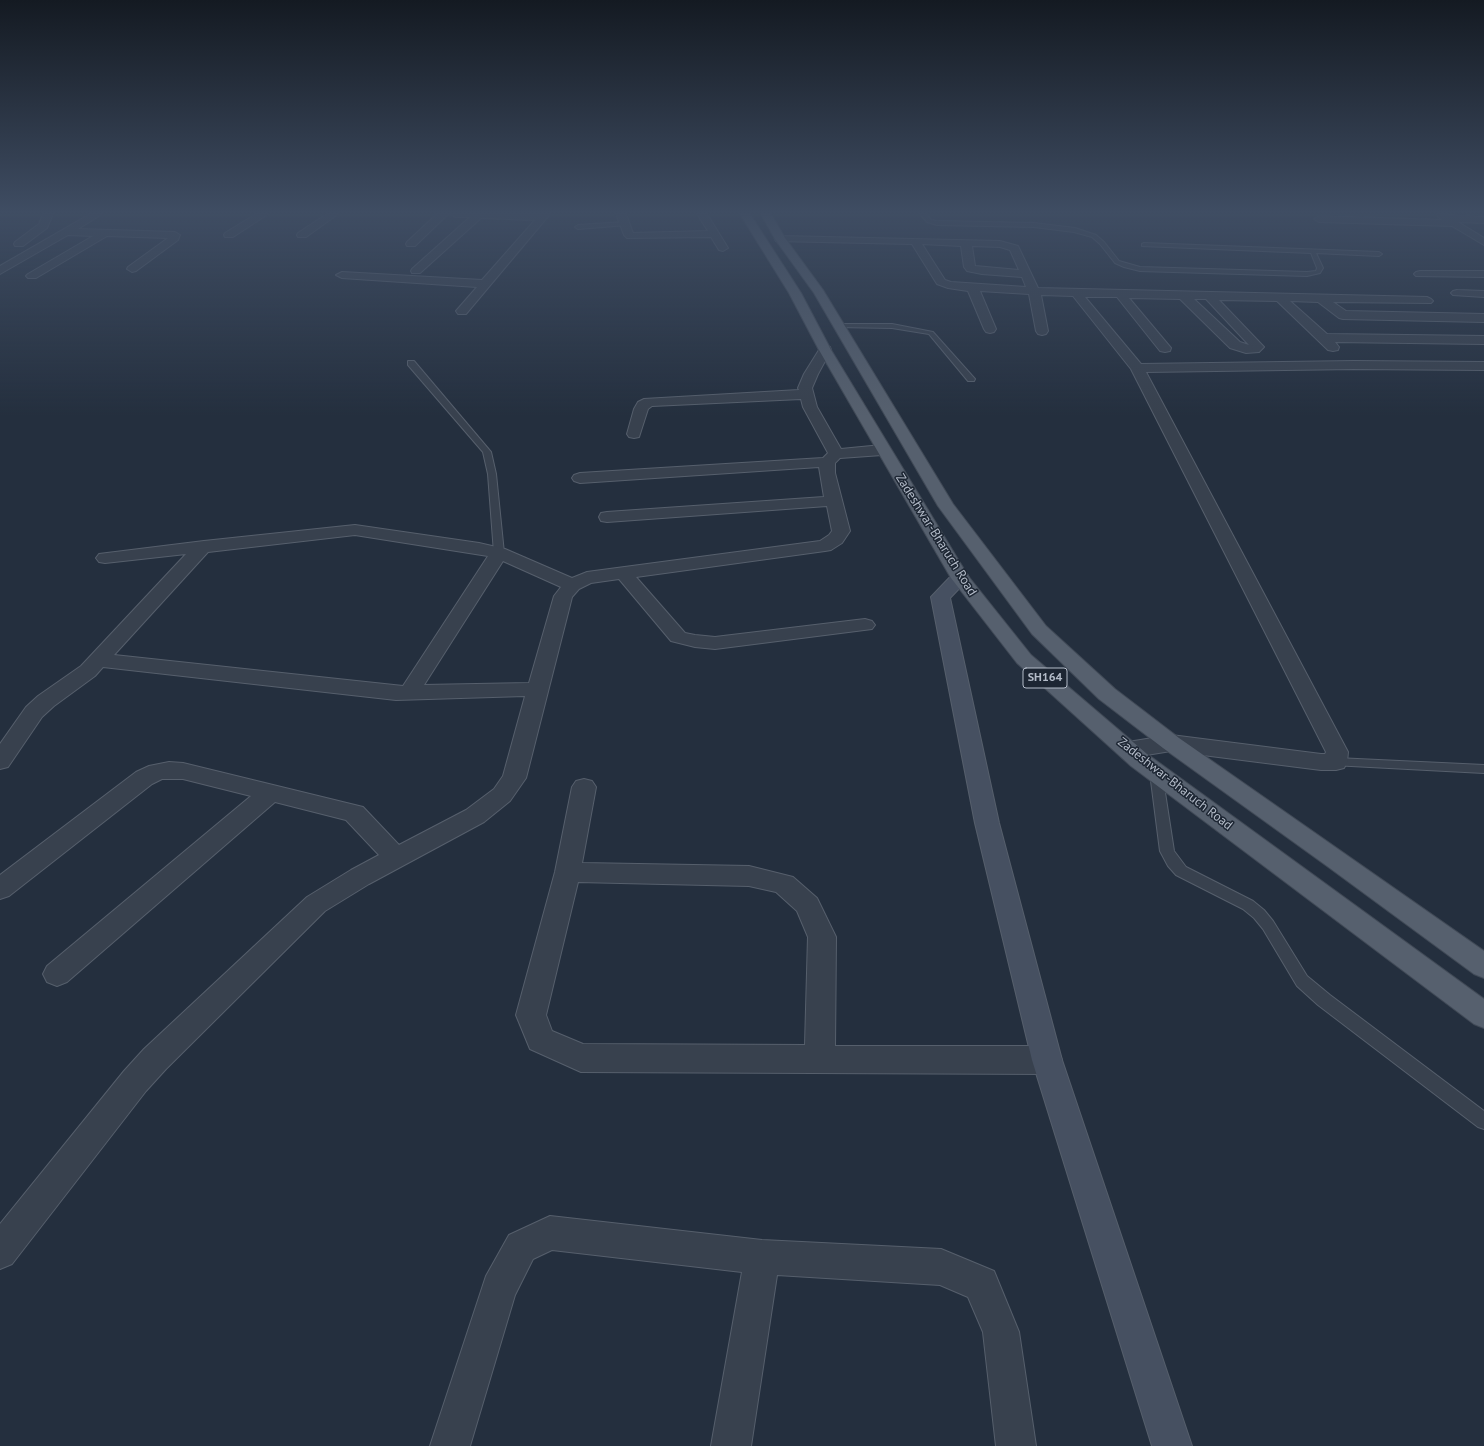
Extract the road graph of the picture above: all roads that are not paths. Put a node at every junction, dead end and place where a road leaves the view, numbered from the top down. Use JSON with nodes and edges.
{"nodes":[{"id":1,"x":445,"y":281,"type":"edge"},
{"id":2,"x":487,"y":281,"type":"edge"},
{"id":3,"x":788,"y":281,"type":"edge"},
{"id":4,"x":811,"y":281,"type":"edge"},
{"id":5,"x":942,"y":281,"type":"edge"},
{"id":6,"x":1030,"y":281,"type":"edge"},
{"id":7,"x":485,"y":284,"type":"junction"},
{"id":8,"x":973,"y":288,"type":"junction"},
{"id":9,"x":1034,"y":291,"type":"junction"},
{"id":10,"x":1076,"y":293,"type":"junction"},
{"id":11,"x":1457,"y":293,"type":"dead end"},
{"id":12,"x":1120,"y":294,"type":"junction"},
{"id":13,"x":1484,"y":294,"type":"edge"},
{"id":14,"x":1184,"y":296,"type":"junction"},
{"id":15,"x":1210,"y":297,"type":"junction"},
{"id":16,"x":1281,"y":299,"type":"junction"},
{"id":17,"x":1321,"y":300,"type":"junction"},
{"id":18,"x":1427,"y":301,"type":"dead end"},
{"id":19,"x":462,"y":311,"type":"dead end"},
{"id":20,"x":1484,"y":318,"type":"edge"},
{"id":21,"x":838,"y":326,"type":"junction"},
{"id":22,"x":990,"y":329,"type":"dead end"},
{"id":23,"x":1042,"y":331,"type":"dead end"},
{"id":24,"x":1322,"y":338,"type":"junction"},
{"id":25,"x":1484,"y":340,"type":"edge"},
{"id":26,"x":1165,"y":348,"type":"dead end"},
{"id":27,"x":825,"y":350,"type":"junction"},
{"id":28,"x":411,"y":363,"type":"dead end"},
{"id":29,"x":1354,"y":365,"type":"junction"},
{"id":30,"x":1484,"y":366,"type":"edge"},
{"id":31,"x":1137,"y":368,"type":"junction"},
{"id":32,"x":971,"y":379,"type":"dead end"},
{"id":33,"x":807,"y":394,"type":"junction"},
{"id":34,"x":634,"y":434,"type":"dead end"},
{"id":35,"x":882,"y":450,"type":"junction"},
{"id":36,"x":831,"y":458,"type":"junction"},
{"id":37,"x":580,"y":478,"type":"dead end"},
{"id":38,"x":834,"y":501,"type":"junction"},
{"id":39,"x":607,"y":517,"type":"dead end"},
{"id":40,"x":204,"y":546,"type":"junction"},
{"id":41,"x":499,"y":553,"type":"junction"},
{"id":42,"x":105,"y":558,"type":"dead end"},
{"id":43,"x":623,"y":573,"type":"junction"},
{"id":44,"x":960,"y":578,"type":"junction"},
{"id":45,"x":572,"y":585,"type":"junction"},
{"id":46,"x":865,"y":625,"type":"dead end"},
{"id":47,"x":99,"y":660,"type":"junction"},
{"id":48,"x":538,"y":689,"type":"junction"},
{"id":49,"x":409,"y":693,"type":"junction"},
{"id":50,"x":1171,"y":743,"type":"junction"},
{"id":51,"x":1128,"y":750,"type":"junction"},
{"id":52,"x":0,"y":761,"type":"edge"},
{"id":53,"x":1336,"y":762,"type":"junction"},
{"id":54,"x":1484,"y":769,"type":"edge"},
{"id":55,"x":1156,"y":773,"type":"junction"},
{"id":56,"x":584,"y":787,"type":"dead end"},
{"id":57,"x":270,"y":792,"type":"junction"},
{"id":58,"x":396,"y":858,"type":"junction"},
{"id":59,"x":568,"y":872,"type":"junction"},
{"id":60,"x":0,"y":889,"type":"edge"},
{"id":61,"x":1484,"y":966,"type":"edge"},
{"id":62,"x":57,"y":974,"type":"dead end"},
{"id":63,"x":1484,"y":1016,"type":"edge"},
{"id":64,"x":820,"y":1058,"type":"junction"},
{"id":65,"x":1047,"y":1060,"type":"junction"},
{"id":66,"x":1484,"y":1121,"type":"edge"},
{"id":67,"x":0,"y":1252,"type":"edge"},
{"id":68,"x":762,"y":1257,"type":"junction"},
{"id":69,"x":450,"y":1446,"type":"edge"},
{"id":70,"x":731,"y":1446,"type":"edge"},
{"id":71,"x":1016,"y":1446,"type":"edge"},
{"id":72,"x":1172,"y":1446,"type":"edge"}],
"edges":[{"from":1,"to":7,"type":"street"},
{"from":2,"to":7,"type":"street"},
{"from":3,"to":27,"type":"main road","name":"Zadeshwar-Bharuch Road","number":"SH164"},
{"from":4,"to":21,"type":"main road","name":"Zadeshwar-Bharuch Road","number":"SH164"},
{"from":5,"to":8,"type":"street"},
{"from":6,"to":9,"type":"street"},
{"from":7,"to":19,"type":"street"},
{"from":8,"to":9,"type":"street"},
{"from":8,"to":22,"type":"street"},
{"from":9,"to":10,"type":"street"},
{"from":9,"to":23,"type":"street"},
{"from":10,"to":12,"type":"street"},
{"from":10,"to":31,"type":"street"},
{"from":11,"to":13,"type":"street"},
{"from":12,"to":14,"type":"street"},
{"from":12,"to":26,"type":"street"},
{"from":14,"to":15,"type":"street"},
{"from":14,"to":15,"type":"street"},
{"from":15,"to":16,"type":"street"},
{"from":16,"to":17,"type":"street"},
{"from":16,"to":24,"type":"street"},
{"from":17,"to":18,"type":"street"},
{"from":17,"to":20,"type":"street"},
{"from":21,"to":32,"type":"lane"},
{"from":21,"to":50,"type":"main road","name":"Zadeshwar-Bharuch Road","number":"SH164"},
{"from":24,"to":25,"type":"street"},
{"from":24,"to":29,"type":"street"},
{"from":27,"to":33,"type":"street"},
{"from":27,"to":35,"type":"main road","name":"Zadeshwar-Bharuch Road","number":"SH164"},
{"from":28,"to":41,"type":"lane"},
{"from":29,"to":30,"type":"street"},
{"from":29,"to":31,"type":"street"},
{"from":31,"to":53,"type":"street"},
{"from":33,"to":34,"type":"street"},
{"from":33,"to":36,"type":"street"},
{"from":35,"to":36,"type":"street"},
{"from":35,"to":44,"type":"main road","name":"Zadeshwar-Bharuch Road","number":"SH164"},
{"from":36,"to":37,"type":"street"},
{"from":36,"to":38,"type":"street"},
{"from":38,"to":39,"type":"street"},
{"from":38,"to":43,"type":"street"},
{"from":40,"to":41,"type":"street"},
{"from":40,"to":42,"type":"street"},
{"from":40,"to":47,"type":"street"},
{"from":41,"to":45,"type":"street"},
{"from":41,"to":49,"type":"street"},
{"from":43,"to":45,"type":"street"},
{"from":43,"to":46,"type":"street"},
{"from":44,"to":51,"type":"main road","name":"Zadeshwar-Bharuch Road","number":"SH164"},
{"from":44,"to":65,"type":"street"},
{"from":45,"to":48,"type":"street"},
{"from":47,"to":49,"type":"street"},
{"from":47,"to":52,"type":"street"},
{"from":48,"to":49,"type":"street"},
{"from":48,"to":58,"type":"street"},
{"from":50,"to":51,"type":"street"},
{"from":50,"to":53,"type":"street"},
{"from":50,"to":61,"type":"main road","name":"Zadeshwar-Bharuch Road","number":"SH164"},
{"from":51,"to":55,"type":"main road","name":"Zadeshwar-Bharuch Road","number":"SH164"},
{"from":53,"to":54,"type":"lane"},
{"from":55,"to":63,"type":"main road","name":"Zadeshwar-Bharuch Road","number":"SH164"},
{"from":55,"to":66,"type":"lane"},
{"from":56,"to":59,"type":"street"},
{"from":57,"to":58,"type":"street"},
{"from":57,"to":60,"type":"street"},
{"from":57,"to":62,"type":"street"},
{"from":58,"to":67,"type":"street"},
{"from":59,"to":64,"type":"street"},
{"from":59,"to":64,"type":"street"},
{"from":64,"to":65,"type":"street"},
{"from":65,"to":72,"type":"street"},
{"from":68,"to":69,"type":"street"},
{"from":68,"to":70,"type":"street"},
{"from":68,"to":71,"type":"street"}]}
